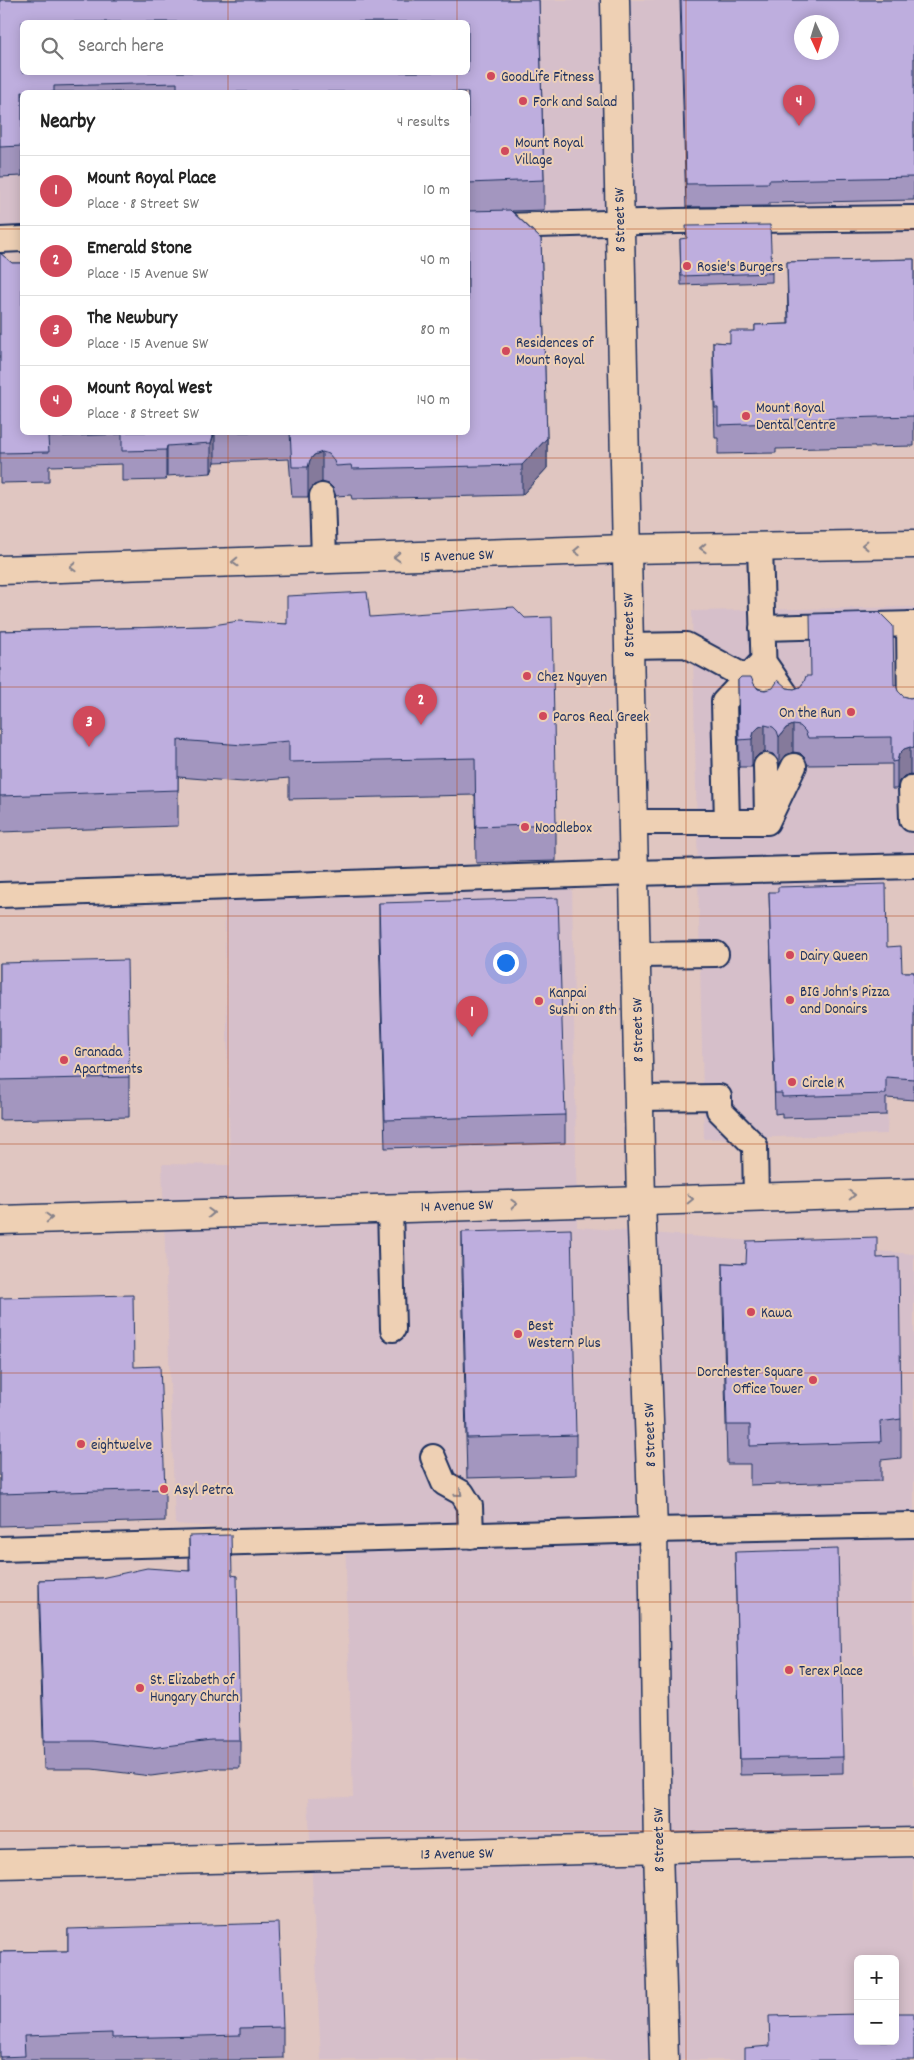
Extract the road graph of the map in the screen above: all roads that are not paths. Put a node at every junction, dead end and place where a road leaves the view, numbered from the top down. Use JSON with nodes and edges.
{"nodes":[{"id":1,"x":615,"y":0,"type":"edge"},
{"id":2,"x":914,"y":218,"type":"edge"},
{"id":3,"x":619,"y":223,"type":"junction"},
{"id":4,"x":470,"y":228,"type":"edge"},
{"id":5,"x":20,"y":239,"type":"edge"},
{"id":6,"x":0,"y":240,"type":"edge"},
{"id":7,"x":322,"y":496,"type":"dead end"},
{"id":8,"x":914,"y":544,"type":"edge"},
{"id":9,"x":760,"y":547,"type":"junction"},
{"id":10,"x":626,"y":549,"type":"junction"},
{"id":11,"x":324,"y":559,"type":"junction"},
{"id":12,"x":0,"y":570,"type":"edge"},
{"id":13,"x":911,"y":624,"type":"edge"},
{"id":14,"x":762,"y":628,"type":"junction"},
{"id":15,"x":628,"y":646,"type":"junction"},
{"id":16,"x":764,"y":661,"type":"junction"},
{"id":17,"x":747,"y":678,"type":"junction"},
{"id":18,"x":792,"y":703,"type":"edge"},
{"id":19,"x":765,"y":704,"type":"edge"},
{"id":20,"x":910,"y":712,"type":"edge"},
{"id":21,"x":766,"y":766,"type":"dead end"},
{"id":22,"x":794,"y":766,"type":"dead end"},
{"id":23,"x":911,"y":788,"type":"dead end"},
{"id":24,"x":913,"y":819,"type":"edge"},
{"id":25,"x":633,"y":822,"type":"junction"},
{"id":26,"x":727,"y":822,"type":"junction"},
{"id":27,"x":767,"y":822,"type":"junction"},
{"id":28,"x":914,"y":866,"type":"edge"},
{"id":29,"x":634,"y":873,"type":"junction"},
{"id":30,"x":0,"y":894,"type":"edge"},
{"id":31,"x":716,"y":954,"type":"dead end"},
{"id":32,"x":636,"y":955,"type":"junction"},
{"id":33,"x":639,"y":1098,"type":"junction"},
{"id":34,"x":914,"y":1193,"type":"edge"},
{"id":35,"x":756,"y":1198,"type":"junction"},
{"id":36,"x":641,"y":1200,"type":"junction"},
{"id":37,"x":390,"y":1208,"type":"junction"},
{"id":38,"x":0,"y":1220,"type":"edge"},
{"id":39,"x":393,"y":1329,"type":"dead end"},
{"id":40,"x":433,"y":1457,"type":"dead end"},
{"id":41,"x":914,"y":1526,"type":"edge"},
{"id":42,"x":653,"y":1530,"type":"junction"},
{"id":43,"x":471,"y":1536,"type":"junction"},
{"id":44,"x":0,"y":1549,"type":"edge"},
{"id":45,"x":914,"y":1842,"type":"edge"},
{"id":46,"x":658,"y":1848,"type":"junction"},
{"id":47,"x":0,"y":1864,"type":"edge"},
{"id":48,"x":664,"y":2060,"type":"edge"}],
"edges":[{"from":1,"to":3,"type":"street","name":"8 Street SW"},
{"from":2,"to":3,"type":"lane"},
{"from":3,"to":4,"type":"lane"},
{"from":3,"to":10,"type":"street","name":"8 Street SW"},
{"from":5,"to":6,"type":"lane"},
{"from":7,"to":11,"type":"lane"},
{"from":8,"to":9,"type":"street","name":"15 Avenue SW","one_way":true},
{"from":9,"to":10,"type":"street","name":"15 Avenue SW","one_way":true},
{"from":9,"to":14,"type":"lane"},
{"from":10,"to":11,"type":"street","name":"15 Avenue SW","one_way":true},
{"from":10,"to":15,"type":"street","name":"8 Street SW"},
{"from":11,"to":12,"type":"street","name":"15 Avenue SW","one_way":true},
{"from":13,"to":14,"type":"lane"},
{"from":13,"to":20,"type":"lane"},
{"from":14,"to":16,"type":"lane"},
{"from":15,"to":17,"type":"lane"},
{"from":15,"to":25,"type":"street","name":"8 Street SW"},
{"from":16,"to":17,"type":"lane"},
{"from":16,"to":18,"type":"lane"},
{"from":16,"to":19,"type":"lane"},
{"from":17,"to":26,"type":"lane"},
{"from":21,"to":27,"type":"lane"},
{"from":22,"to":27,"type":"lane"},
{"from":23,"to":24,"type":"lane"},
{"from":25,"to":26,"type":"lane"},
{"from":25,"to":29,"type":"street","name":"8 Street SW"},
{"from":26,"to":27,"type":"lane"},
{"from":28,"to":29,"type":"lane"},
{"from":29,"to":30,"type":"lane"},
{"from":29,"to":32,"type":"street","name":"8 Street SW"},
{"from":31,"to":32,"type":"lane"},
{"from":32,"to":33,"type":"street","name":"8 Street SW"},
{"from":33,"to":35,"type":"lane"},
{"from":33,"to":36,"type":"street","name":"8 Street SW"},
{"from":35,"to":34,"type":"street","name":"14 Avenue SW","one_way":true},
{"from":36,"to":35,"type":"street","name":"14 Avenue SW","one_way":true},
{"from":37,"to":36,"type":"street","name":"14 Avenue SW","one_way":true},
{"from":36,"to":42,"type":"street","name":"8 Street SW"},
{"from":38,"to":37,"type":"street","name":"14 Avenue SW","one_way":true},
{"from":37,"to":39,"type":"lane"},
{"from":40,"to":43,"type":"lane","one_way":true},
{"from":41,"to":42,"type":"lane"},
{"from":42,"to":43,"type":"lane"},
{"from":42,"to":46,"type":"street","name":"8 Street SW"},
{"from":43,"to":44,"type":"lane"},
{"from":45,"to":46,"type":"street","name":"13 Avenue SW"},
{"from":46,"to":47,"type":"street","name":"13 Avenue SW"},
{"from":46,"to":48,"type":"street","name":"8 Street SW"}]}
